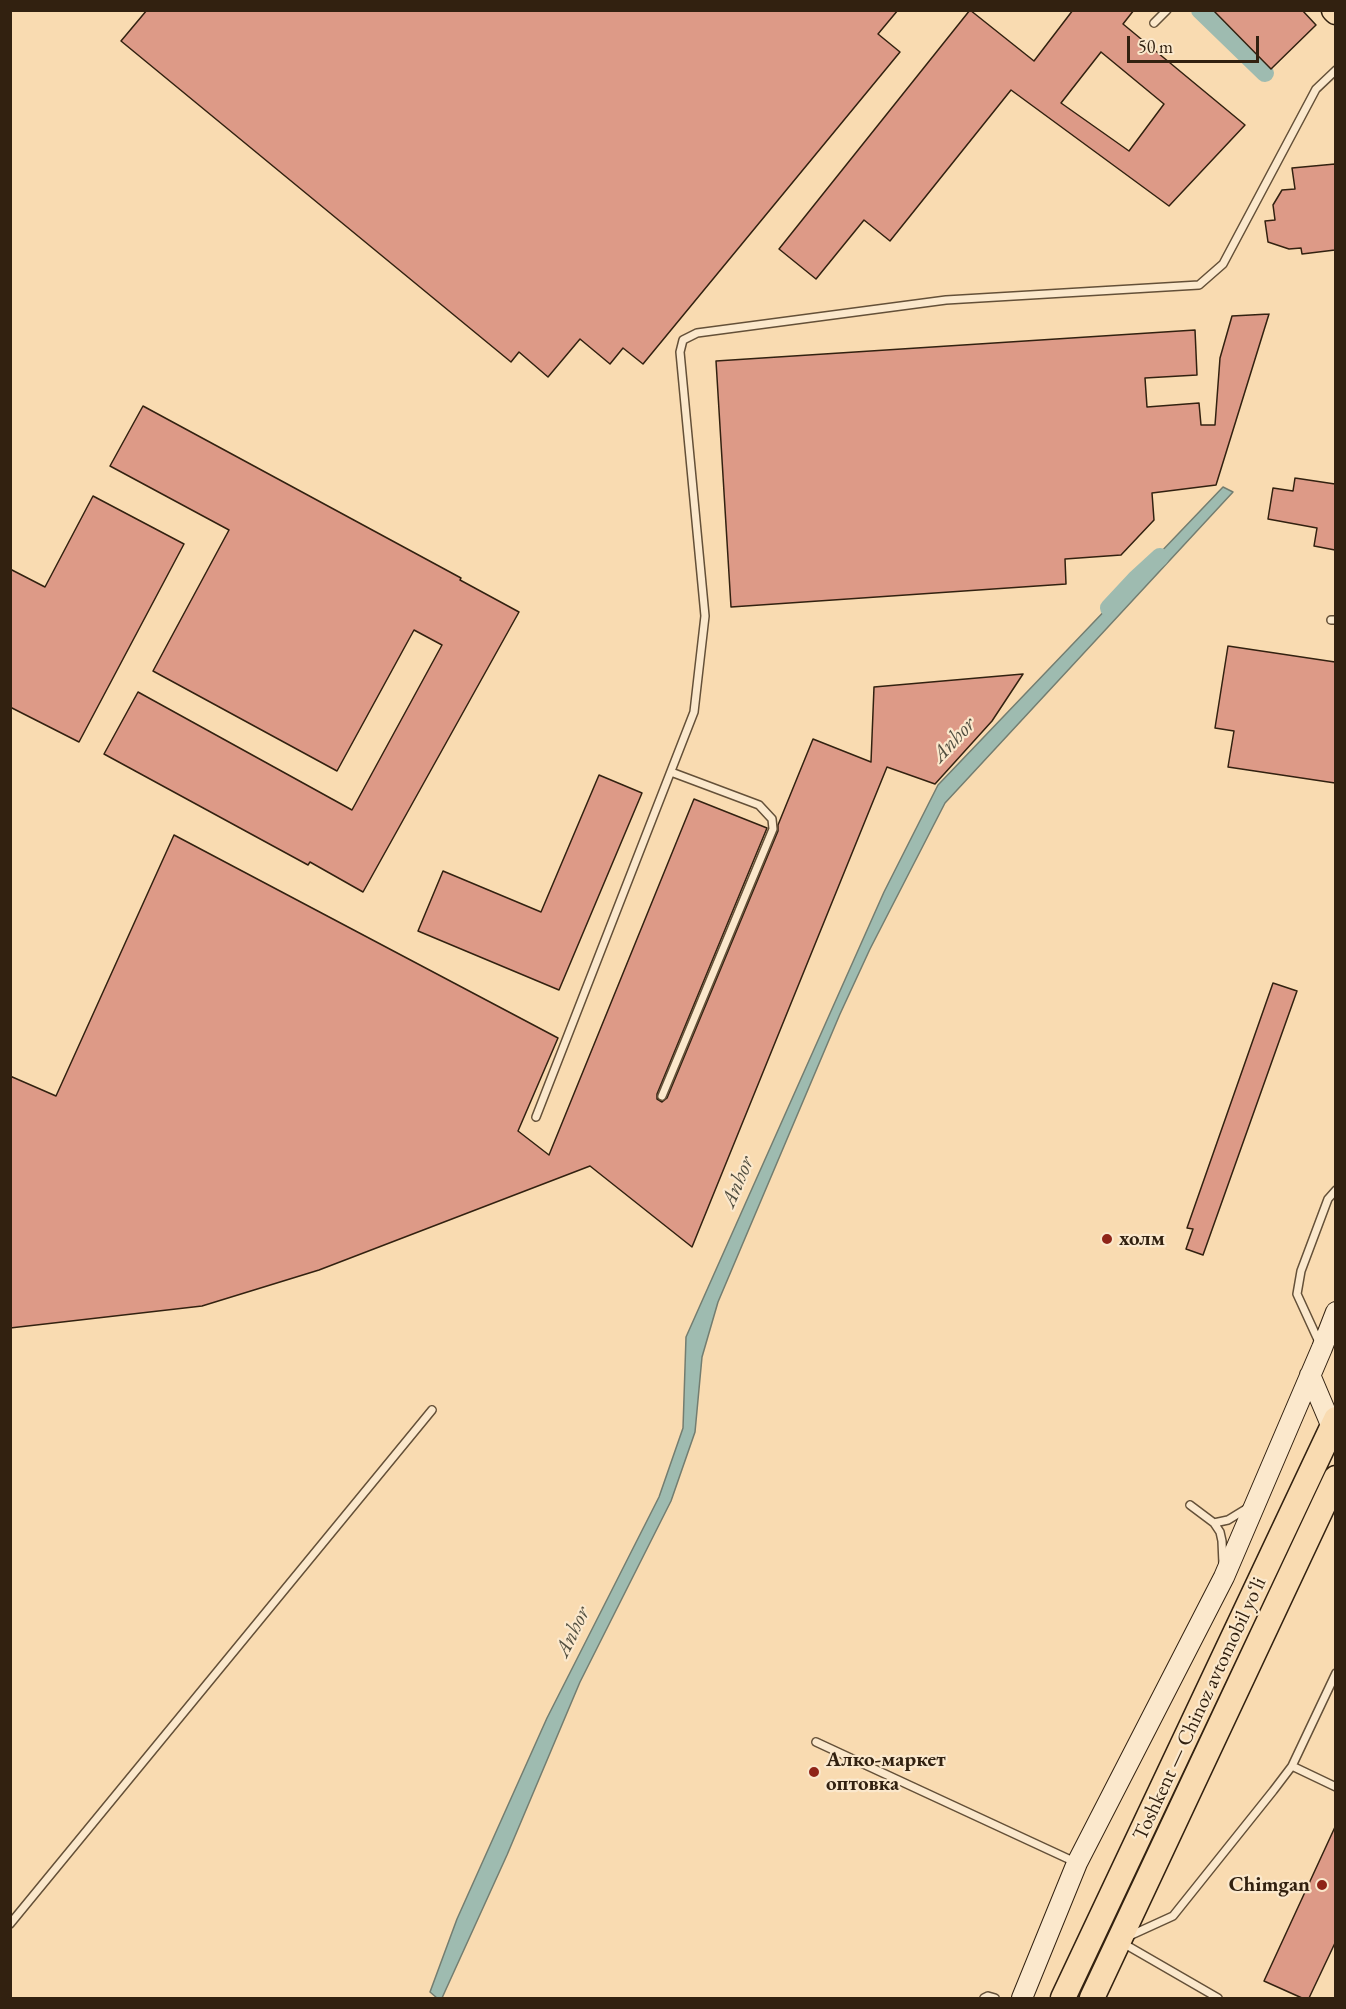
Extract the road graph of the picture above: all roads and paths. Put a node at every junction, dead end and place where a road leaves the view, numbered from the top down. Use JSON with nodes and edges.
{"nodes":[{"id":1,"x":1167,"y":10,"type":"edge"},
{"id":2,"x":1154,"y":23,"type":"dead end"},
{"id":3,"x":1335,"y":70,"type":"edge"},
{"id":4,"x":671,"y":772,"type":"junction"},
{"id":5,"x":662,"y":1096,"type":"dead end"},
{"id":6,"x":536,"y":1117,"type":"dead end"},
{"id":7,"x":1335,"y":1190,"type":"edge"},
{"id":8,"x":1335,"y":1312,"type":"edge"},
{"id":9,"x":1322,"y":1348,"type":"junction"},
{"id":10,"x":1310,"y":1375,"type":"junction"},
{"id":11,"x":432,"y":1410,"type":"dead end"},
{"id":12,"x":1334,"y":1423,"type":"edge"},
{"id":13,"x":1335,"y":1478,"type":"edge"},
{"id":14,"x":1255,"y":1501,"type":"junction"},
{"id":15,"x":1190,"y":1504,"type":"dead end"},
{"id":16,"x":1214,"y":1523,"type":"junction"},
{"id":17,"x":1224,"y":1577,"type":"junction"},
{"id":18,"x":1335,"y":1673,"type":"edge"},
{"id":19,"x":816,"y":1742,"type":"dead end"},
{"id":20,"x":1292,"y":1767,"type":"junction"},
{"id":21,"x":1335,"y":1788,"type":"edge"},
{"id":22,"x":1077,"y":1863,"type":"junction"},
{"id":23,"x":10,"y":1924,"type":"edge"},
{"id":24,"x":1119,"y":1941,"type":"junction"},
{"id":25,"x":984,"y":1998,"type":"edge"},
{"id":26,"x":995,"y":1998,"type":"edge"},
{"id":27,"x":1022,"y":1998,"type":"edge"},
{"id":28,"x":1063,"y":1998,"type":"edge"},
{"id":29,"x":1092,"y":1998,"type":"edge"},
{"id":30,"x":1218,"y":1998,"type":"edge"}],
"edges":[{"from":1,"to":2,"type":"lane"},
{"from":3,"to":4,"type":"lane"},
{"from":4,"to":5,"type":"lane"},
{"from":4,"to":6,"type":"lane"},
{"from":7,"to":9,"type":"lane"},
{"from":8,"to":9,"type":"street"},
{"from":9,"to":10,"type":"street"},
{"from":10,"to":12,"type":"street"},
{"from":10,"to":14,"type":"street"},
{"from":11,"to":23,"type":"lane"},
{"from":12,"to":28,"type":"highway","name":"Toshkent — Chinoz avtomobil yoʻli"},
{"from":13,"to":24,"type":"highway","name":"Toshkent — Chinoz avtomobil yoʻli"},
{"from":14,"to":16,"type":"lane"},
{"from":14,"to":17,"type":"street"},
{"from":15,"to":16,"type":"lane"},
{"from":16,"to":17,"type":"lane"},
{"from":17,"to":22,"type":"street"},
{"from":18,"to":20,"type":"lane"},
{"from":19,"to":22,"type":"lane"},
{"from":20,"to":21,"type":"lane"},
{"from":20,"to":24,"type":"lane"},
{"from":22,"to":27,"type":"street"},
{"from":24,"to":29,"type":"highway","name":"Toshkent — Chinoz avtomobil yoʻli"},
{"from":24,"to":30,"type":"lane"},
{"from":25,"to":26,"type":"lane"}]}
